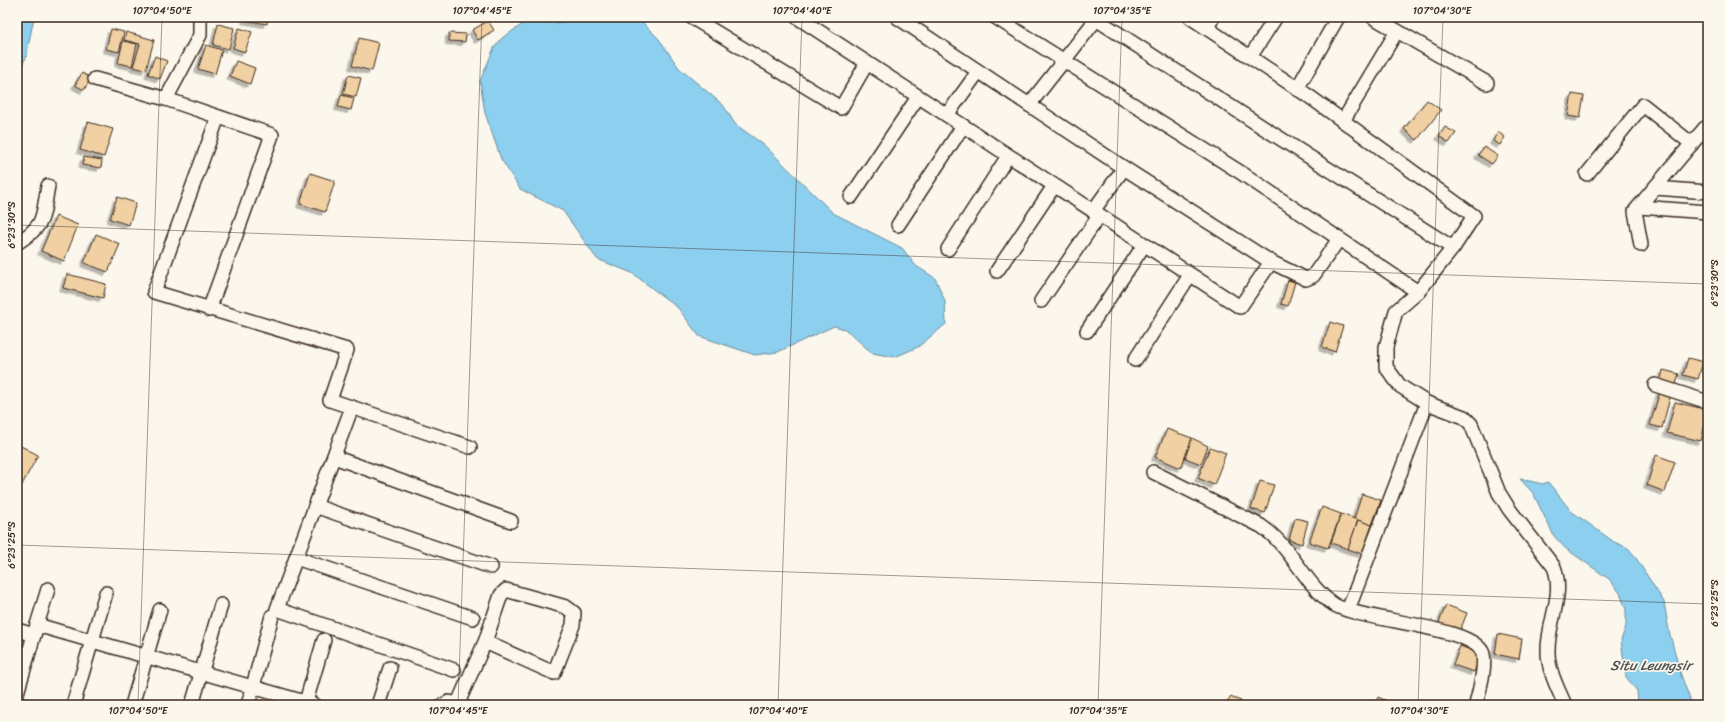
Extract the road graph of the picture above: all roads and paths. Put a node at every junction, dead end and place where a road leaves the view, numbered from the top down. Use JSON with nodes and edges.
{"nodes":[{"id":1,"x":200,"y":17,"type":"edge"},
{"id":2,"x":690,"y":17,"type":"edge"},
{"id":3,"x":797,"y":17,"type":"edge"},
{"id":4,"x":897,"y":17,"type":"edge"},
{"id":5,"x":995,"y":17,"type":"edge"},
{"id":6,"x":1190,"y":17,"type":"edge"},
{"id":7,"x":1276,"y":17,"type":"edge"},
{"id":8,"x":1338,"y":17,"type":"edge"},
{"id":9,"x":1373,"y":17,"type":"edge"},
{"id":10,"x":1097,"y":18,"type":"edge"},
{"id":11,"x":1210,"y":22,"type":"edge"},
{"id":12,"x":1397,"y":31,"type":"junction"},
{"id":13,"x":1250,"y":57,"type":"junction"},
{"id":14,"x":1064,"y":61,"type":"junction"},
{"id":15,"x":867,"y":63,"type":"junction"},
{"id":16,"x":978,"y":72,"type":"junction"},
{"id":17,"x":95,"y":79,"type":"dead end"},
{"id":18,"x":1488,"y":83,"type":"dead end"},
{"id":19,"x":1297,"y":88,"type":"junction"},
{"id":20,"x":918,"y":97,"type":"junction"},
{"id":21,"x":166,"y":99,"type":"junction"},
{"id":22,"x":1029,"y":105,"type":"junction"},
{"id":23,"x":947,"y":116,"type":"junction"},
{"id":24,"x":218,"y":117,"type":"junction"},
{"id":25,"x":1343,"y":121,"type":"junction"},
{"id":26,"x":963,"y":126,"type":"junction"},
{"id":27,"x":1708,"y":128,"type":"edge"},
{"id":28,"x":1692,"y":144,"type":"junction"},
{"id":29,"x":1008,"y":156,"type":"junction"},
{"id":30,"x":1124,"y":168,"type":"junction"},
{"id":31,"x":1587,"y":174,"type":"dead end"},
{"id":32,"x":48,"y":186,"type":"dead end"},
{"id":33,"x":1054,"y":186,"type":"junction"},
{"id":34,"x":1655,"y":188,"type":"junction"},
{"id":35,"x":1708,"y":192,"type":"edge"},
{"id":36,"x":851,"y":197,"type":"dead end"},
{"id":37,"x":1639,"y":207,"type":"junction"},
{"id":38,"x":1708,"y":212,"type":"edge"},
{"id":39,"x":1096,"y":213,"type":"junction"},
{"id":40,"x":898,"y":225,"type":"dead end"},
{"id":41,"x":1339,"y":239,"type":"junction"},
{"id":42,"x":17,"y":243,"type":"edge"},
{"id":43,"x":1144,"y":245,"type":"junction"},
{"id":44,"x":1641,"y":246,"type":"dead end"},
{"id":45,"x":1453,"y":248,"type":"junction"},
{"id":46,"x":948,"y":249,"type":"dead end"},
{"id":47,"x":1272,"y":262,"type":"junction"},
{"id":48,"x":997,"y":271,"type":"dead end"},
{"id":49,"x":1190,"y":275,"type":"junction"},
{"id":50,"x":1418,"y":292,"type":"junction"},
{"id":51,"x":1041,"y":301,"type":"dead end"},
{"id":52,"x":209,"y":310,"type":"junction"},
{"id":53,"x":1087,"y":331,"type":"dead end"},
{"id":54,"x":1136,"y":360,"type":"dead end"},
{"id":55,"x":1655,"y":385,"type":"dead end"},
{"id":56,"x":1427,"y":402,"type":"junction"},
{"id":57,"x":1708,"y":402,"type":"edge"},
{"id":58,"x":352,"y":407,"type":"junction"},
{"id":59,"x":470,"y":447,"type":"dead end"},
{"id":60,"x":334,"y":456,"type":"junction"},
{"id":61,"x":1153,"y":472,"type":"dead end"},
{"id":62,"x":315,"y":506,"type":"junction"},
{"id":63,"x":511,"y":521,"type":"dead end"},
{"id":64,"x":296,"y":558,"type":"junction"},
{"id":65,"x":491,"y":567,"type":"dead end"},
{"id":66,"x":48,"y":589,"type":"dead end"},
{"id":67,"x":106,"y":593,"type":"dead end"},
{"id":68,"x":221,"y":605,"type":"dead end"},
{"id":69,"x":160,"y":610,"type":"dead end"},
{"id":70,"x":1348,"y":610,"type":"junction"},
{"id":71,"x":272,"y":616,"type":"dead end"},
{"id":72,"x":473,"y":618,"type":"dead end"},
{"id":73,"x":17,"y":630,"type":"edge"},
{"id":74,"x":36,"y":630,"type":"junction"},
{"id":75,"x":324,"y":640,"type":"dead end"},
{"id":76,"x":92,"y":641,"type":"junction"},
{"id":77,"x":485,"y":642,"type":"junction"},
{"id":78,"x":146,"y":657,"type":"junction"},
{"id":79,"x":390,"y":668,"type":"dead end"},
{"id":80,"x":454,"y":670,"type":"dead end"},
{"id":81,"x":201,"y":673,"type":"junction"},
{"id":82,"x":253,"y":688,"type":"junction"},
{"id":83,"x":17,"y":690,"type":"edge"},
{"id":84,"x":309,"y":704,"type":"edge"},
{"id":85,"x":460,"y":704,"type":"edge"},
{"id":86,"x":73,"y":705,"type":"edge"},
{"id":87,"x":132,"y":705,"type":"edge"},
{"id":88,"x":192,"y":705,"type":"edge"},
{"id":89,"x":248,"y":705,"type":"edge"},
{"id":90,"x":378,"y":705,"type":"edge"},
{"id":91,"x":443,"y":705,"type":"edge"},
{"id":92,"x":1476,"y":705,"type":"edge"},
{"id":93,"x":1565,"y":705,"type":"edge"}],
"edges":[{"from":1,"to":21,"type":"street"},
{"from":2,"to":15,"type":"street"},
{"from":3,"to":15,"type":"street"},
{"from":4,"to":16,"type":"street"},
{"from":5,"to":14,"type":"street"},
{"from":6,"to":11,"type":"street"},
{"from":7,"to":13,"type":"street"},
{"from":8,"to":19,"type":"street"},
{"from":9,"to":12,"type":"street"},
{"from":10,"to":14,"type":"street"},
{"from":10,"to":45,"type":"street"},
{"from":11,"to":13,"type":"street"},
{"from":12,"to":18,"type":"street"},
{"from":12,"to":25,"type":"street"},
{"from":13,"to":19,"type":"street"},
{"from":14,"to":22,"type":"street"},
{"from":14,"to":41,"type":"street"},
{"from":15,"to":20,"type":"street"},
{"from":16,"to":22,"type":"street"},
{"from":16,"to":23,"type":"street"},
{"from":17,"to":21,"type":"street"},
{"from":19,"to":25,"type":"street"},
{"from":20,"to":23,"type":"street"},
{"from":20,"to":36,"type":"street"},
{"from":21,"to":24,"type":"street"},
{"from":22,"to":30,"type":"street"},
{"from":23,"to":26,"type":"street"},
{"from":24,"to":52,"type":"street"},
{"from":24,"to":52,"type":"street"},
{"from":25,"to":45,"type":"street"},
{"from":26,"to":29,"type":"street"},
{"from":26,"to":40,"type":"street"},
{"from":27,"to":28,"type":"street"},
{"from":28,"to":31,"type":"street"},
{"from":28,"to":34,"type":"street"},
{"from":29,"to":33,"type":"street"},
{"from":29,"to":46,"type":"street"},
{"from":30,"to":39,"type":"street"},
{"from":30,"to":47,"type":"street"},
{"from":32,"to":42,"type":"street"},
{"from":33,"to":39,"type":"street"},
{"from":33,"to":48,"type":"street"},
{"from":34,"to":35,"type":"street"},
{"from":34,"to":37,"type":"street"},
{"from":37,"to":38,"type":"street"},
{"from":37,"to":44,"type":"street"},
{"from":39,"to":43,"type":"street"},
{"from":39,"to":51,"type":"street"},
{"from":41,"to":47,"type":"street"},
{"from":41,"to":50,"type":"street"},
{"from":43,"to":49,"type":"street"},
{"from":43,"to":53,"type":"street"},
{"from":45,"to":50,"type":"street"},
{"from":47,"to":49,"type":"street"},
{"from":49,"to":54,"type":"street"},
{"from":50,"to":56,"type":"street"},
{"from":52,"to":58,"type":"street"},
{"from":55,"to":57,"type":"street"},
{"from":56,"to":70,"type":"street"},
{"from":56,"to":93,"type":"street"},
{"from":58,"to":59,"type":"street"},
{"from":58,"to":60,"type":"street"},
{"from":60,"to":62,"type":"street"},
{"from":60,"to":63,"type":"street"},
{"from":61,"to":70,"type":"street"},
{"from":62,"to":64,"type":"street"},
{"from":62,"to":65,"type":"street"},
{"from":64,"to":72,"type":"street"},
{"from":64,"to":80,"type":"street"},
{"from":66,"to":74,"type":"street"},
{"from":67,"to":76,"type":"street"},
{"from":68,"to":81,"type":"street"},
{"from":69,"to":78,"type":"street"},
{"from":70,"to":92,"type":"street"},
{"from":71,"to":82,"type":"street"},
{"from":73,"to":74,"type":"street"},
{"from":74,"to":76,"type":"street"},
{"from":74,"to":83,"type":"street"},
{"from":75,"to":84,"type":"street"},
{"from":76,"to":78,"type":"street"},
{"from":76,"to":86,"type":"street"},
{"from":77,"to":77,"type":"street"},
{"from":77,"to":85,"type":"street"},
{"from":78,"to":81,"type":"street"},
{"from":78,"to":87,"type":"street"},
{"from":79,"to":90,"type":"street"},
{"from":81,"to":82,"type":"street"},
{"from":81,"to":88,"type":"street"},
{"from":82,"to":84,"type":"street"},
{"from":82,"to":89,"type":"street"},
{"from":85,"to":91,"type":"street"}]}
